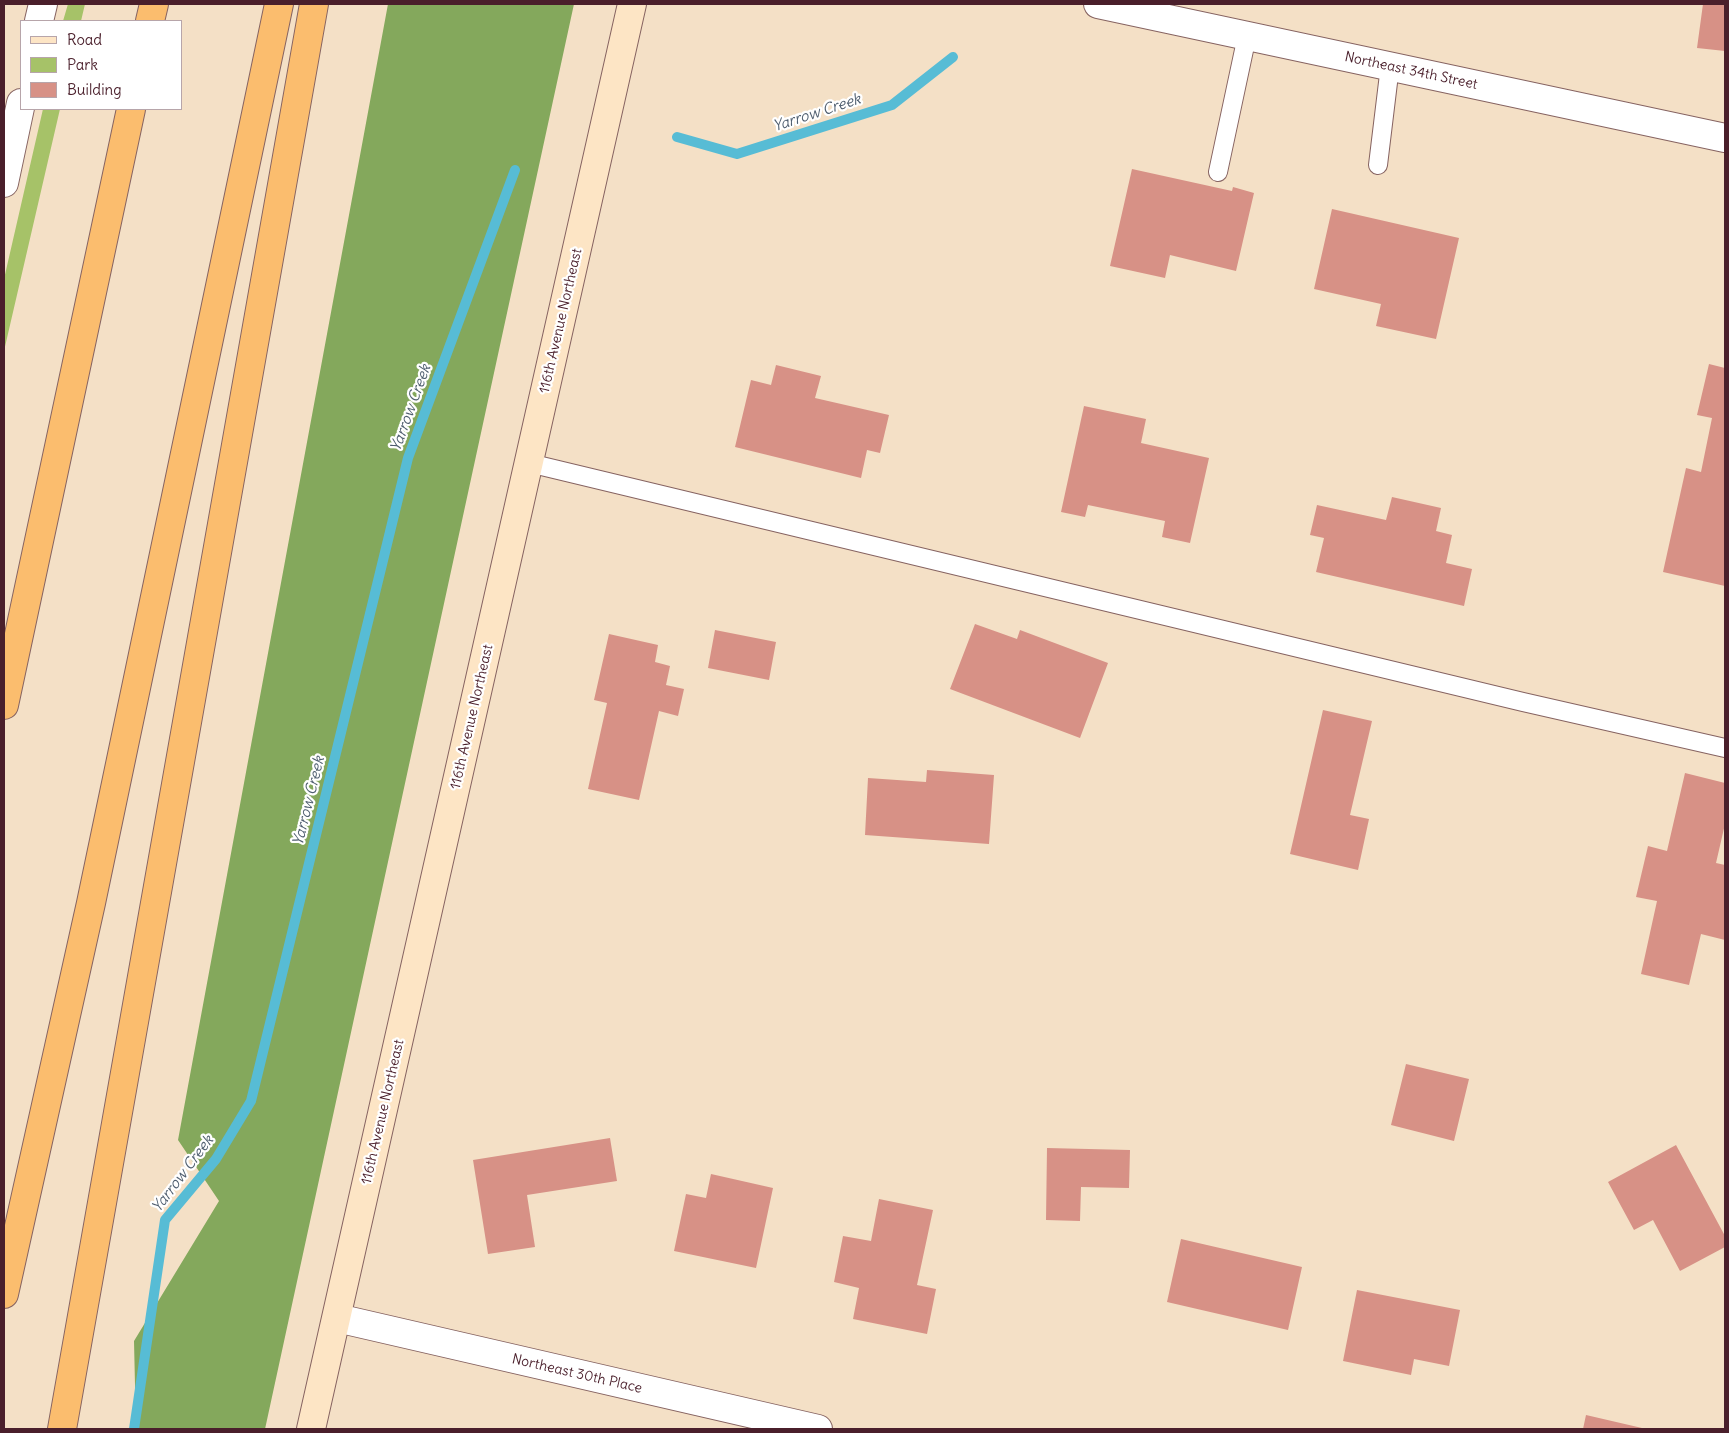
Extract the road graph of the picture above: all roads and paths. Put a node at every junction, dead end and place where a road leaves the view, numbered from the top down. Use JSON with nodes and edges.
{"nodes":[{"id":1,"x":43,"y":4,"type":"edge"},
{"id":2,"x":154,"y":4,"type":"edge"},
{"id":3,"x":279,"y":4,"type":"edge"},
{"id":4,"x":314,"y":4,"type":"edge"},
{"id":5,"x":632,"y":4,"type":"edge"},
{"id":6,"x":1098,"y":4,"type":"edge"},
{"id":7,"x":39,"y":20,"type":"edge"},
{"id":8,"x":150,"y":20,"type":"edge"},
{"id":9,"x":1248,"y":36,"type":"junction"},
{"id":10,"x":1390,"y":66,"type":"junction"},
{"id":11,"x":20,"y":108,"type":"edge"},
{"id":12,"x":131,"y":110,"type":"edge"},
{"id":13,"x":1725,"y":138,"type":"edge"},
{"id":14,"x":1378,"y":165,"type":"dead end"},
{"id":15,"x":1218,"y":172,"type":"dead end"},
{"id":16,"x":4,"y":183,"type":"edge"},
{"id":17,"x":529,"y":463,"type":"junction"},
{"id":18,"x":4,"y":705,"type":"edge"},
{"id":19,"x":1725,"y":748,"type":"edge"},
{"id":20,"x":4,"y":1294,"type":"edge"},
{"id":21,"x":337,"y":1318,"type":"junction"},
{"id":22,"x":62,"y":1429,"type":"edge"},
{"id":23,"x":312,"y":1429,"type":"edge"},
{"id":24,"x":818,"y":1429,"type":"edge"}],
"edges":[{"from":1,"to":7,"type":"street"},
{"from":2,"to":8,"type":"highway"},
{"from":3,"to":20,"type":"highway"},
{"from":4,"to":22,"type":"highway"},
{"from":5,"to":17,"type":"street","name":"116th Avenue Northeast"},
{"from":6,"to":9,"type":"street","name":"Northeast 34th Street"},
{"from":9,"to":10,"type":"street","name":"Northeast 34th Street"},
{"from":9,"to":15,"type":"lane"},
{"from":10,"to":13,"type":"street","name":"Northeast 34th Street"},
{"from":10,"to":14,"type":"lane"},
{"from":11,"to":16,"type":"street"},
{"from":12,"to":18,"type":"highway"},
{"from":17,"to":19,"type":"lane"},
{"from":17,"to":21,"type":"street","name":"116th Avenue Northeast"},
{"from":21,"to":23,"type":"street","name":"116th Avenue Northeast"},
{"from":21,"to":24,"type":"street","name":"Northeast 30th Place"}]}
